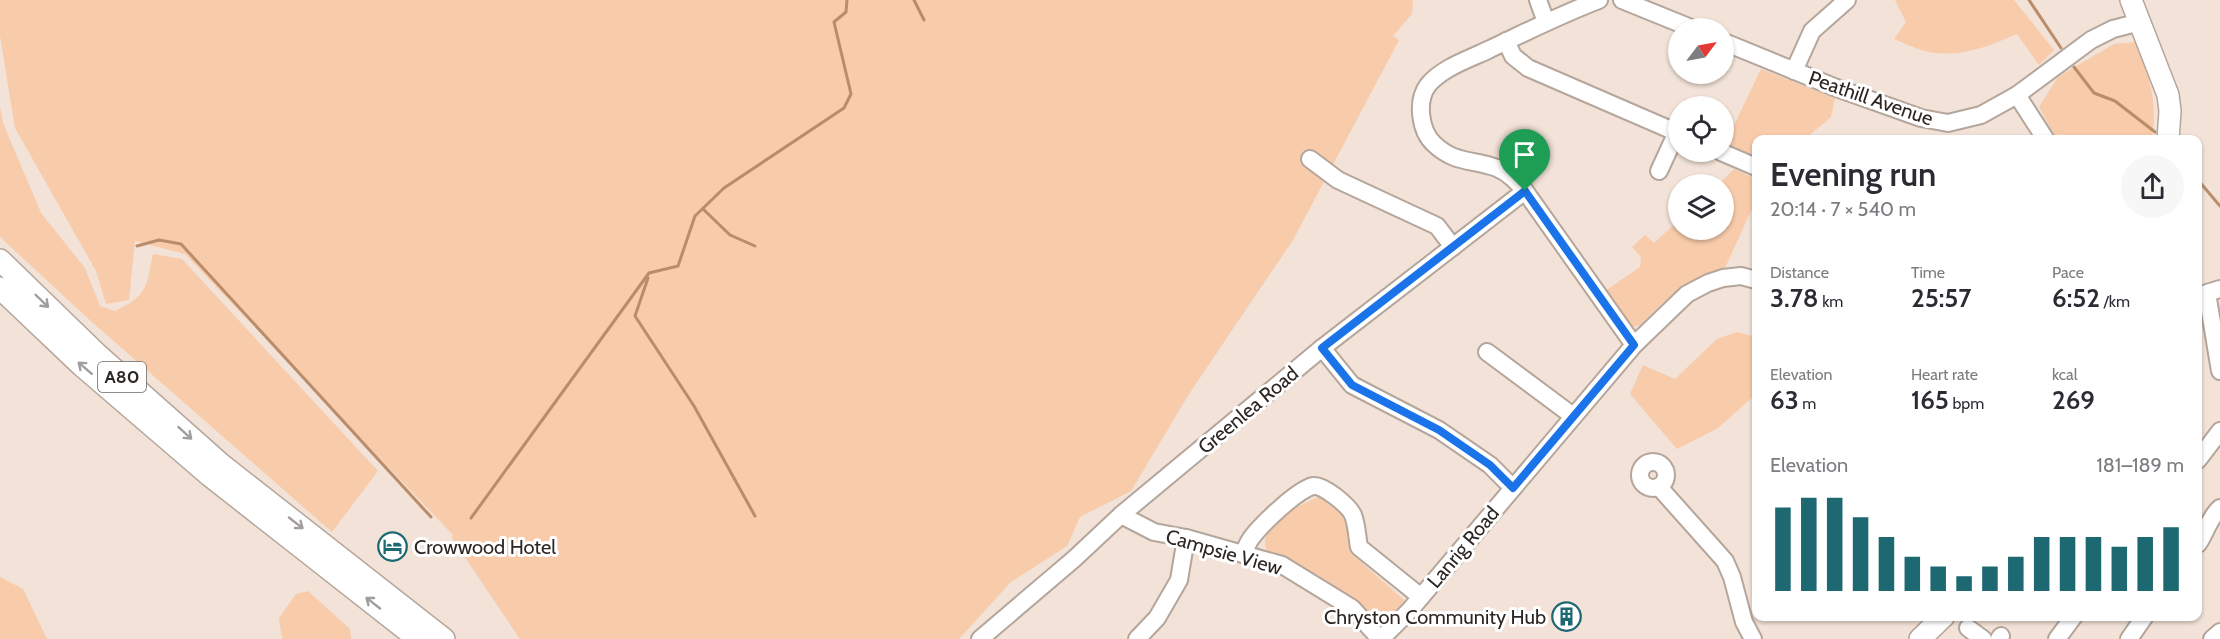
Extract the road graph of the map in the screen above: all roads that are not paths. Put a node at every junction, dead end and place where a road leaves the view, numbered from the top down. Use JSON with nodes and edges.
{"nodes":[{"id":1,"x":1538,"y":0,"type":"edge"},
{"id":2,"x":1599,"y":0,"type":"edge"},
{"id":3,"x":1622,"y":0,"type":"edge"},
{"id":4,"x":1846,"y":0,"type":"edge"},
{"id":5,"x":2131,"y":0,"type":"edge"},
{"id":6,"x":1668,"y":19,"type":"edge"},
{"id":7,"x":1546,"y":22,"type":"junction"},
{"id":8,"x":2140,"y":22,"type":"junction"},
{"id":9,"x":1506,"y":42,"type":"junction"},
{"id":10,"x":1734,"y":46,"type":"edge"},
{"id":11,"x":1794,"y":71,"type":"junction"},
{"id":12,"x":2017,"y":95,"type":"junction"},
{"id":13,"x":1668,"y":128,"type":"edge"},
{"id":14,"x":2043,"y":135,"type":"edge"},
{"id":15,"x":2168,"y":135,"type":"edge"},
{"id":16,"x":1668,"y":153,"type":"edge"},
{"id":17,"x":1734,"y":158,"type":"edge"},
{"id":18,"x":1310,"y":159,"type":"dead end"},
{"id":19,"x":1752,"y":165,"type":"edge"},
{"id":20,"x":1659,"y":171,"type":"dead end"},
{"id":21,"x":1525,"y":191,"type":"junction"},
{"id":22,"x":1454,"y":247,"type":"junction"},
{"id":23,"x":0,"y":260,"type":"edge"},
{"id":24,"x":1752,"y":279,"type":"edge"},
{"id":25,"x":0,"y":288,"type":"edge"},
{"id":26,"x":2220,"y":289,"type":"edge"},
{"id":27,"x":1634,"y":345,"type":"junction"},
{"id":28,"x":1322,"y":348,"type":"junction"},
{"id":29,"x":1487,"y":352,"type":"dead end"},
{"id":30,"x":2220,"y":371,"type":"edge"},
{"id":31,"x":1573,"y":416,"type":"junction"},
{"id":32,"x":2220,"y":431,"type":"edge"},
{"id":33,"x":2202,"y":455,"type":"edge"},
{"id":34,"x":1659,"y":487,"type":"dead end"},
{"id":35,"x":1513,"y":488,"type":"junction"},
{"id":36,"x":2220,"y":508,"type":"edge"},
{"id":37,"x":1121,"y":515,"type":"junction"},
{"id":38,"x":1186,"y":538,"type":"junction"},
{"id":39,"x":2202,"y":538,"type":"edge"},
{"id":40,"x":1243,"y":554,"type":"junction"},
{"id":41,"x":1421,"y":597,"type":"junction"},
{"id":42,"x":1939,"y":621,"type":"edge"},
{"id":43,"x":2070,"y":621,"type":"edge"},
{"id":44,"x":2142,"y":621,"type":"edge"},
{"id":45,"x":1968,"y":628,"type":"dead end"},
{"id":46,"x":2220,"y":632,"type":"edge"},
{"id":47,"x":418,"y":639,"type":"edge"},
{"id":48,"x":444,"y":639,"type":"edge"},
{"id":49,"x":980,"y":639,"type":"edge"},
{"id":50,"x":1137,"y":639,"type":"edge"},
{"id":51,"x":1380,"y":639,"type":"edge"},
{"id":52,"x":1754,"y":639,"type":"edge"},
{"id":53,"x":1920,"y":639,"type":"edge"},
{"id":54,"x":1983,"y":639,"type":"edge"},
{"id":55,"x":2057,"y":639,"type":"edge"},
{"id":56,"x":2129,"y":639,"type":"edge"},
{"id":57,"x":2212,"y":639,"type":"edge"}],
"edges":[{"from":1,"to":7,"type":"street"},
{"from":2,"to":7,"type":"street"},
{"from":3,"to":6,"type":"street"},
{"from":4,"to":11,"type":"street"},
{"from":5,"to":8,"type":"main road"},
{"from":7,"to":9,"type":"street"},
{"from":8,"to":12,"type":"street","name":"Peathill Avenue"},
{"from":8,"to":15,"type":"main road"},
{"from":9,"to":13,"type":"street"},
{"from":9,"to":21,"type":"street"},
{"from":10,"to":11,"type":"street","name":"Peathill Avenue"},
{"from":11,"to":12,"type":"street","name":"Peathill Avenue"},
{"from":12,"to":14,"type":"street"},
{"from":16,"to":20,"type":"street"},
{"from":17,"to":19,"type":"street"},
{"from":18,"to":22,"type":"street"},
{"from":21,"to":22,"type":"street","name":"Greenlea Road"},
{"from":21,"to":27,"type":"street"},
{"from":22,"to":28,"type":"street","name":"Greenlea Road"},
{"from":23,"to":48,"type":"main road","number":"A80","one_way":true},
{"from":24,"to":27,"type":"street","name":"Lanrig Road"},
{"from":47,"to":25,"type":"main road","number":"A80","one_way":true},
{"from":26,"to":30,"type":"street"},
{"from":27,"to":31,"type":"street","name":"Lanrig Road"},
{"from":28,"to":35,"type":"street"},
{"from":28,"to":37,"type":"street","name":"Greenlea Road"},
{"from":29,"to":31,"type":"street"},
{"from":31,"to":35,"type":"street","name":"Lanrig Road"},
{"from":32,"to":33,"type":"street"},
{"from":34,"to":52,"type":"street"},
{"from":35,"to":41,"type":"street","name":"Lanrig Road"},
{"from":36,"to":39,"type":"street"},
{"from":37,"to":38,"type":"street","name":"Campsie View"},
{"from":37,"to":49,"type":"street","name":"Greenlea Road"},
{"from":38,"to":40,"type":"street","name":"Campsie View"},
{"from":38,"to":50,"type":"street"},
{"from":40,"to":41,"type":"street"},
{"from":40,"to":51,"type":"street","name":"Campsie View"},
{"from":41,"to":51,"type":"street","name":"Lanrig Road"},
{"from":42,"to":53,"type":"main road"},
{"from":43,"to":55,"type":"street"},
{"from":44,"to":56,"type":"street"},
{"from":45,"to":54,"type":"street"},
{"from":46,"to":57,"type":"street"}]}
